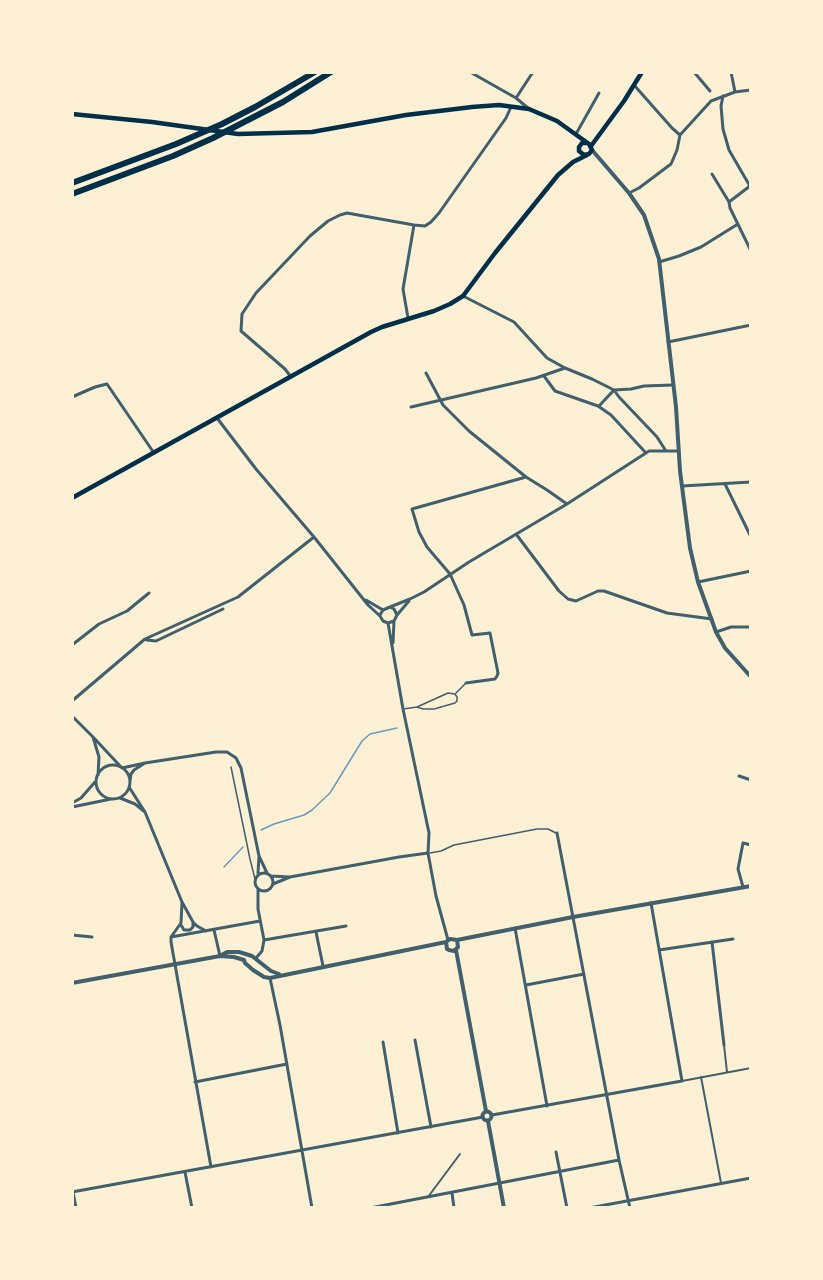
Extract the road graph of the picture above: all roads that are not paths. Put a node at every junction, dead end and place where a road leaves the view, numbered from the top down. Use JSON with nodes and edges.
{"nodes":[{"id":1,"x":315,"y":72,"type":"edge"},
{"id":2,"x":331,"y":72,"type":"edge"},
{"id":3,"x":470,"y":72,"type":"edge"},
{"id":4,"x":534,"y":72,"type":"edge"},
{"id":5,"x":642,"y":72,"type":"edge"},
{"id":6,"x":694,"y":72,"type":"edge"},
{"id":7,"x":731,"y":72,"type":"edge"},
{"id":8,"x":634,"y":85,"type":"junction"},
{"id":9,"x":751,"y":90,"type":"edge"},
{"id":10,"x":710,"y":91,"type":"dead end"},
{"id":11,"x":735,"y":92,"type":"junction"},
{"id":12,"x":599,"y":93,"type":"dead end"},
{"id":13,"x":723,"y":96,"type":"junction"},
{"id":14,"x":516,"y":98,"type":"junction"},
{"id":15,"x":511,"y":107,"type":"junction"},
{"id":16,"x":529,"y":109,"type":"junction"},
{"id":17,"x":72,"y":114,"type":"edge"},
{"id":18,"x":576,"y":134,"type":"junction"},
{"id":19,"x":680,"y":135,"type":"junction"},
{"id":20,"x":579,"y":147,"type":"junction"},
{"id":21,"x":589,"y":150,"type":"junction"},
{"id":22,"x":573,"y":162,"type":"junction"},
{"id":23,"x":712,"y":174,"type":"dead end"},
{"id":24,"x":72,"y":183,"type":"edge"},
{"id":25,"x":751,"y":187,"type":"edge"},
{"id":26,"x":629,"y":193,"type":"junction"},
{"id":27,"x":72,"y":194,"type":"edge"},
{"id":28,"x":729,"y":202,"type":"junction"},
{"id":29,"x":738,"y":224,"type":"junction"},
{"id":30,"x":414,"y":225,"type":"junction"},
{"id":31,"x":751,"y":251,"type":"edge"},
{"id":32,"x":659,"y":262,"type":"junction"},
{"id":33,"x":463,"y":296,"type":"junction"},
{"id":34,"x":408,"y":318,"type":"junction"},
{"id":35,"x":751,"y":325,"type":"edge"},
{"id":36,"x":669,"y":342,"type":"junction"},
{"id":37,"x":565,"y":368,"type":"junction"},
{"id":38,"x":426,"y":373,"type":"dead end"},
{"id":39,"x":544,"y":376,"type":"junction"},
{"id":40,"x":291,"y":377,"type":"junction"},
{"id":41,"x":673,"y":385,"type":"junction"},
{"id":42,"x":614,"y":390,"type":"junction"},
{"id":43,"x":72,"y":397,"type":"edge"},
{"id":44,"x":441,"y":400,"type":"junction"},
{"id":45,"x":598,"y":406,"type":"junction"},
{"id":46,"x":411,"y":407,"type":"dead end"},
{"id":47,"x":217,"y":418,"type":"junction"},
{"id":48,"x":666,"y":451,"type":"junction"},
{"id":49,"x":679,"y":451,"type":"junction"},
{"id":50,"x":154,"y":453,"type":"junction"},
{"id":51,"x":646,"y":453,"type":"junction"},
{"id":52,"x":526,"y":477,"type":"junction"},
{"id":53,"x":751,"y":482,"type":"edge"},
{"id":54,"x":725,"y":484,"type":"junction"},
{"id":55,"x":682,"y":486,"type":"junction"},
{"id":56,"x":72,"y":498,"type":"edge"},
{"id":57,"x":567,"y":504,"type":"junction"},
{"id":58,"x":516,"y":534,"type":"junction"},
{"id":59,"x":314,"y":537,"type":"junction"},
{"id":60,"x":751,"y":537,"type":"edge"},
{"id":61,"x":751,"y":571,"type":"edge"},
{"id":62,"x":450,"y":574,"type":"junction"},
{"id":63,"x":698,"y":582,"type":"junction"},
{"id":64,"x":149,"y":593,"type":"dead end"},
{"id":65,"x":364,"y":599,"type":"junction"},
{"id":66,"x":410,"y":600,"type":"junction"},
{"id":67,"x":390,"y":607,"type":"junction"},
{"id":68,"x":223,"y":609,"type":"dead end"},
{"id":69,"x":383,"y":610,"type":"junction"},
{"id":70,"x":397,"y":615,"type":"junction"},
{"id":71,"x":380,"y":616,"type":"junction"},
{"id":72,"x":712,"y":619,"type":"junction"},
{"id":73,"x":394,"y":621,"type":"junction"},
{"id":74,"x":388,"y":623,"type":"junction"},
{"id":75,"x":751,"y":627,"type":"edge"},
{"id":76,"x":716,"y":632,"type":"junction"},
{"id":77,"x":145,"y":639,"type":"junction"},
{"id":78,"x":72,"y":645,"type":"edge"},
{"id":79,"x":392,"y":648,"type":"junction"},
{"id":80,"x":751,"y":677,"type":"edge"},
{"id":81,"x":466,"y":683,"type":"joint"},
{"id":82,"x":455,"y":694,"type":"junction"},
{"id":83,"x":72,"y":701,"type":"edge"},
{"id":84,"x":417,"y":707,"type":"junction"},
{"id":85,"x":403,"y":709,"type":"junction"},
{"id":86,"x":72,"y":716,"type":"edge"},
{"id":87,"x":93,"y":737,"type":"junction"},
{"id":88,"x":145,"y":763,"type":"junction"},
{"id":89,"x":122,"y":768,"type":"junction"},
{"id":90,"x":231,"y":768,"type":"dead end"},
{"id":91,"x":98,"y":775,"type":"junction"},
{"id":92,"x":739,"y":776,"type":"dead end"},
{"id":93,"x":96,"y":780,"type":"junction"},
{"id":94,"x":751,"y":780,"type":"edge"},
{"id":95,"x":130,"y":781,"type":"junction"},
{"id":96,"x":129,"y":787,"type":"junction"},
{"id":97,"x":118,"y":798,"type":"junction"},
{"id":98,"x":113,"y":799,"type":"junction"},
{"id":99,"x":72,"y":805,"type":"edge"},
{"id":100,"x":145,"y":812,"type":"junction"},
{"id":101,"x":557,"y":833,"type":"joint"},
{"id":102,"x":751,"y":845,"type":"edge"},
{"id":103,"x":428,"y":854,"type":"junction"},
{"id":104,"x":259,"y":856,"type":"junction"},
{"id":105,"x":269,"y":875,"type":"junction"},
{"id":106,"x":256,"y":877,"type":"junction"},
{"id":107,"x":290,"y":877,"type":"junction"},
{"id":108,"x":273,"y":884,"type":"junction"},
{"id":109,"x":751,"y":886,"type":"edge"},
{"id":110,"x":743,"y":887,"type":"junction"},
{"id":111,"x":258,"y":890,"type":"junction"},
{"id":112,"x":182,"y":902,"type":"junction"},
{"id":113,"x":651,"y":903,"type":"junction"},
{"id":114,"x":573,"y":917,"type":"junction"},
{"id":115,"x":260,"y":921,"type":"junction"},
{"id":116,"x":193,"y":922,"type":"junction"},
{"id":117,"x":181,"y":923,"type":"junction"},
{"id":118,"x":346,"y":926,"type":"dead end"},
{"id":119,"x":515,"y":928,"type":"junction"},
{"id":120,"x":214,"y":930,"type":"junction"},
{"id":121,"x":206,"y":931,"type":"junction"},
{"id":122,"x":316,"y":932,"type":"junction"},
{"id":123,"x":72,"y":935,"type":"edge"},
{"id":124,"x":92,"y":937,"type":"dead end"},
{"id":125,"x":171,"y":938,"type":"junction"},
{"id":126,"x":733,"y":939,"type":"dead end"},
{"id":127,"x":264,"y":940,"type":"junction"},
{"id":128,"x":457,"y":940,"type":"junction"},
{"id":129,"x":447,"y":941,"type":"junction"},
{"id":130,"x":712,"y":942,"type":"junction"},
{"id":131,"x":456,"y":950,"type":"junction"},
{"id":132,"x":660,"y":950,"type":"junction"},
{"id":133,"x":220,"y":956,"type":"junction"},
{"id":134,"x":248,"y":956,"type":"junction"},
{"id":135,"x":256,"y":958,"type":"junction"},
{"id":136,"x":244,"y":960,"type":"junction"},
{"id":137,"x":175,"y":963,"type":"junction"},
{"id":138,"x":261,"y":963,"type":"junction"},
{"id":139,"x":323,"y":966,"type":"junction"},
{"id":140,"x":255,"y":971,"type":"junction"},
{"id":141,"x":584,"y":974,"type":"junction"},
{"id":142,"x":280,"y":975,"type":"junction"},
{"id":143,"x":270,"y":978,"type":"junction"},
{"id":144,"x":72,"y":983,"type":"edge"},
{"id":145,"x":526,"y":985,"type":"junction"},
{"id":146,"x":415,"y":1040,"type":"dead end"},
{"id":147,"x":383,"y":1042,"type":"dead end"},
{"id":148,"x":724,"y":1045,"type":"joint"},
{"id":149,"x":286,"y":1064,"type":"junction"},
{"id":150,"x":751,"y":1068,"type":"edge"},
{"id":151,"x":727,"y":1072,"type":"junction"},
{"id":152,"x":701,"y":1077,"type":"junction"},
{"id":153,"x":682,"y":1081,"type":"junction"},
{"id":154,"x":195,"y":1082,"type":"junction"},
{"id":155,"x":608,"y":1095,"type":"junction"},
{"id":156,"x":547,"y":1106,"type":"junction"},
{"id":157,"x":486,"y":1112,"type":"junction"},
{"id":158,"x":492,"y":1115,"type":"junction"},
{"id":159,"x":483,"y":1117,"type":"junction"},
{"id":160,"x":488,"y":1121,"type":"junction"},
{"id":161,"x":431,"y":1127,"type":"junction"},
{"id":162,"x":398,"y":1133,"type":"junction"},
{"id":163,"x":301,"y":1150,"type":"junction"},
{"id":164,"x":556,"y":1152,"type":"dead end"},
{"id":165,"x":460,"y":1154,"type":"dead end"},
{"id":166,"x":619,"y":1160,"type":"junction"},
{"id":167,"x":211,"y":1167,"type":"junction"},
{"id":168,"x":185,"y":1172,"type":"junction"},
{"id":169,"x":561,"y":1172,"type":"junction"},
{"id":170,"x":751,"y":1178,"type":"edge"},
{"id":171,"x":499,"y":1184,"type":"junction"},
{"id":172,"x":721,"y":1184,"type":"junction"},
{"id":173,"x":73,"y":1192,"type":"edge"},
{"id":174,"x":452,"y":1192,"type":"junction"},
{"id":175,"x":428,"y":1197,"type":"junction"},
{"id":176,"x":628,"y":1200,"type":"junction"},
{"id":177,"x":408,"y":1201,"type":"junction"},
{"id":178,"x":380,"y":1207,"type":"edge"},
{"id":179,"x":410,"y":1207,"type":"edge"},
{"id":180,"x":76,"y":1208,"type":"edge"},
{"id":181,"x":192,"y":1208,"type":"edge"},
{"id":182,"x":312,"y":1208,"type":"edge"},
{"id":183,"x":370,"y":1208,"type":"edge"},
{"id":184,"x":454,"y":1208,"type":"edge"},
{"id":185,"x":504,"y":1208,"type":"edge"},
{"id":186,"x":567,"y":1208,"type":"edge"},
{"id":187,"x":589,"y":1208,"type":"edge"},
{"id":188,"x":630,"y":1208,"type":"edge"}],
"edges":[{"from":1,"to":24,"type":"highway"},
{"from":2,"to":27,"type":"highway"},
{"from":3,"to":14,"type":"street"},
{"from":4,"to":14,"type":"street"},
{"from":5,"to":8,"type":"main road"},
{"from":6,"to":10,"type":"street"},
{"from":7,"to":11,"type":"street"},
{"from":8,"to":19,"type":"street"},
{"from":8,"to":21,"type":"main road"},
{"from":9,"to":11,"type":"street"},
{"from":11,"to":13,"type":"street"},
{"from":12,"to":18,"type":"street"},
{"from":13,"to":19,"type":"street"},
{"from":13,"to":25,"type":"street"},
{"from":14,"to":16,"type":"street"},
{"from":15,"to":16,"type":"main road"},
{"from":15,"to":17,"type":"main road"},
{"from":15,"to":30,"type":"street"},
{"from":16,"to":18,"type":"main road"},
{"from":18,"to":20,"type":"main road"},
{"from":18,"to":21,"type":"main road"},
{"from":19,"to":26,"type":"street"},
{"from":20,"to":21,"type":"main road"},
{"from":20,"to":21,"type":"main road"},
{"from":20,"to":22,"type":"main road"},
{"from":21,"to":22,"type":"main road"},
{"from":21,"to":26,"type":"street"},
{"from":22,"to":33,"type":"main road"},
{"from":23,"to":28,"type":"street"},
{"from":25,"to":28,"type":"street"},
{"from":26,"to":32,"type":"street"},
{"from":28,"to":29,"type":"street"},
{"from":29,"to":31,"type":"street"},
{"from":29,"to":32,"type":"street"},
{"from":30,"to":34,"type":"street"},
{"from":30,"to":40,"type":"street"},
{"from":32,"to":36,"type":"street"},
{"from":33,"to":34,"type":"main road"},
{"from":33,"to":37,"type":"street"},
{"from":34,"to":40,"type":"main road"},
{"from":35,"to":36,"type":"street"},
{"from":36,"to":41,"type":"street"},
{"from":37,"to":39,"type":"street"},
{"from":37,"to":42,"type":"street"},
{"from":38,"to":44,"type":"street"},
{"from":39,"to":44,"type":"street"},
{"from":39,"to":45,"type":"street"},
{"from":40,"to":47,"type":"main road"},
{"from":41,"to":42,"type":"street"},
{"from":41,"to":49,"type":"street"},
{"from":42,"to":45,"type":"street"},
{"from":42,"to":48,"type":"street"},
{"from":43,"to":50,"type":"street"},
{"from":44,"to":46,"type":"street"},
{"from":44,"to":52,"type":"street"},
{"from":45,"to":51,"type":"street"},
{"from":47,"to":50,"type":"main road"},
{"from":47,"to":59,"type":"street"},
{"from":48,"to":49,"type":"street"},
{"from":48,"to":51,"type":"street"},
{"from":49,"to":55,"type":"street"},
{"from":50,"to":56,"type":"main road"},
{"from":51,"to":57,"type":"street"},
{"from":52,"to":57,"type":"street"},
{"from":52,"to":62,"type":"street"},
{"from":53,"to":54,"type":"street"},
{"from":54,"to":55,"type":"street"},
{"from":54,"to":60,"type":"street"},
{"from":55,"to":63,"type":"street"},
{"from":57,"to":58,"type":"street"},
{"from":58,"to":62,"type":"street"},
{"from":58,"to":72,"type":"street"},
{"from":59,"to":65,"type":"street"},
{"from":59,"to":77,"type":"street"},
{"from":61,"to":63,"type":"street"},
{"from":62,"to":66,"type":"street"},
{"from":62,"to":81,"type":"street"},
{"from":63,"to":72,"type":"street"},
{"from":64,"to":78,"type":"street"},
{"from":65,"to":69,"type":"street"},
{"from":65,"to":71,"type":"street"},
{"from":66,"to":67,"type":"street"},
{"from":66,"to":70,"type":"street"},
{"from":67,"to":69,"type":"street"},
{"from":67,"to":70,"type":"street"},
{"from":68,"to":77,"type":"street"},
{"from":69,"to":71,"type":"street"},
{"from":70,"to":73,"type":"street"},
{"from":71,"to":74,"type":"street"},
{"from":72,"to":76,"type":"street"},
{"from":73,"to":74,"type":"street"},
{"from":73,"to":79,"type":"street"},
{"from":74,"to":79,"type":"street"},
{"from":75,"to":76,"type":"street"},
{"from":76,"to":80,"type":"street"},
{"from":77,"to":83,"type":"street"},
{"from":79,"to":85,"type":"street"},
{"from":81,"to":82,"type":"lane"},
{"from":82,"to":84,"type":"lane"},
{"from":82,"to":84,"type":"lane"},
{"from":84,"to":85,"type":"lane"},
{"from":85,"to":103,"type":"street"},
{"from":86,"to":87,"type":"street"},
{"from":87,"to":89,"type":"street"},
{"from":87,"to":91,"type":"street"},
{"from":88,"to":89,"type":"street"},
{"from":88,"to":95,"type":"street"},
{"from":88,"to":104,"type":"street"},
{"from":89,"to":91,"type":"street"},
{"from":89,"to":95,"type":"street"},
{"from":90,"to":106,"type":"lane"},
{"from":91,"to":93,"type":"street"},
{"from":92,"to":94,"type":"street"},
{"from":93,"to":98,"type":"street"},
{"from":93,"to":99,"type":"street"},
{"from":95,"to":96,"type":"street"},
{"from":96,"to":97,"type":"street"},
{"from":96,"to":100,"type":"street"},
{"from":97,"to":98,"type":"street"},
{"from":97,"to":100,"type":"street"},
{"from":98,"to":99,"type":"street"},
{"from":100,"to":112,"type":"street"},
{"from":101,"to":103,"type":"lane"},
{"from":101,"to":114,"type":"street"},
{"from":102,"to":110,"type":"street"},
{"from":103,"to":107,"type":"street"},
{"from":103,"to":129,"type":"street"},
{"from":104,"to":105,"type":"street"},
{"from":104,"to":106,"type":"street"},
{"from":105,"to":106,"type":"street"},
{"from":105,"to":107,"type":"street"},
{"from":105,"to":108,"type":"street"},
{"from":106,"to":111,"type":"street"},
{"from":107,"to":108,"type":"street"},
{"from":108,"to":111,"type":"street"},
{"from":109,"to":110,"type":"street"},
{"from":110,"to":113,"type":"street"},
{"from":111,"to":115,"type":"street"},
{"from":112,"to":116,"type":"street"},
{"from":112,"to":117,"type":"street"},
{"from":113,"to":114,"type":"street"},
{"from":113,"to":132,"type":"street"},
{"from":114,"to":119,"type":"street"},
{"from":114,"to":141,"type":"street"},
{"from":115,"to":120,"type":"street"},
{"from":115,"to":127,"type":"street"},
{"from":116,"to":117,"type":"street"},
{"from":116,"to":121,"type":"street"},
{"from":117,"to":125,"type":"street"},
{"from":118,"to":122,"type":"street"},
{"from":119,"to":128,"type":"street"},
{"from":119,"to":145,"type":"street"},
{"from":120,"to":121,"type":"street"},
{"from":120,"to":133,"type":"street"},
{"from":121,"to":125,"type":"street"},
{"from":122,"to":127,"type":"street"},
{"from":122,"to":139,"type":"street"},
{"from":123,"to":124,"type":"street"},
{"from":125,"to":137,"type":"street"},
{"from":126,"to":130,"type":"street"},
{"from":127,"to":135,"type":"street"},
{"from":128,"to":129,"type":"street"},
{"from":128,"to":131,"type":"street"},
{"from":129,"to":131,"type":"street"},
{"from":129,"to":139,"type":"street"},
{"from":130,"to":132,"type":"street"},
{"from":130,"to":148,"type":"street"},
{"from":131,"to":157,"type":"street"},
{"from":132,"to":153,"type":"street"},
{"from":133,"to":134,"type":"street"},
{"from":133,"to":136,"type":"street"},
{"from":133,"to":137,"type":"street"},
{"from":134,"to":135,"type":"street"},
{"from":134,"to":136,"type":"street"},
{"from":135,"to":138,"type":"street"},
{"from":136,"to":140,"type":"street"},
{"from":137,"to":144,"type":"street"},
{"from":137,"to":154,"type":"street"},
{"from":138,"to":140,"type":"street"},
{"from":138,"to":142,"type":"street"},
{"from":139,"to":142,"type":"street"},
{"from":140,"to":143,"type":"street"},
{"from":141,"to":145,"type":"street"},
{"from":141,"to":155,"type":"street"},
{"from":142,"to":143,"type":"street"},
{"from":143,"to":149,"type":"street"},
{"from":145,"to":156,"type":"street"},
{"from":146,"to":161,"type":"street"},
{"from":147,"to":162,"type":"street"},
{"from":148,"to":151,"type":"street"},
{"from":149,"to":154,"type":"street"},
{"from":149,"to":163,"type":"street"},
{"from":150,"to":151,"type":"street"},
{"from":151,"to":152,"type":"street"},
{"from":152,"to":153,"type":"street"},
{"from":152,"to":172,"type":"street"},
{"from":153,"to":155,"type":"street"},
{"from":154,"to":167,"type":"street"},
{"from":155,"to":156,"type":"street"},
{"from":155,"to":166,"type":"street"},
{"from":156,"to":158,"type":"street"},
{"from":157,"to":158,"type":"street"},
{"from":157,"to":159,"type":"street"},
{"from":158,"to":160,"type":"street"},
{"from":159,"to":160,"type":"street"},
{"from":159,"to":161,"type":"street"},
{"from":160,"to":171,"type":"street"},
{"from":161,"to":162,"type":"street"},
{"from":162,"to":163,"type":"street"},
{"from":163,"to":167,"type":"street"},
{"from":163,"to":182,"type":"street"},
{"from":164,"to":169,"type":"street"},
{"from":165,"to":175,"type":"street"},
{"from":166,"to":169,"type":"street"},
{"from":166,"to":176,"type":"street"},
{"from":167,"to":168,"type":"street"},
{"from":168,"to":173,"type":"street"},
{"from":168,"to":181,"type":"street"},
{"from":169,"to":171,"type":"street"},
{"from":169,"to":186,"type":"street"},
{"from":170,"to":172,"type":"street"},
{"from":171,"to":174,"type":"street"},
{"from":171,"to":185,"type":"street"},
{"from":172,"to":176,"type":"street"},
{"from":173,"to":180,"type":"street"},
{"from":174,"to":175,"type":"street"},
{"from":174,"to":184,"type":"street"},
{"from":175,"to":177,"type":"street"},
{"from":176,"to":187,"type":"street"},
{"from":176,"to":188,"type":"street"},
{"from":177,"to":178,"type":"street"},
{"from":177,"to":179,"type":"street"},
{"from":178,"to":183,"type":"street"}]}
